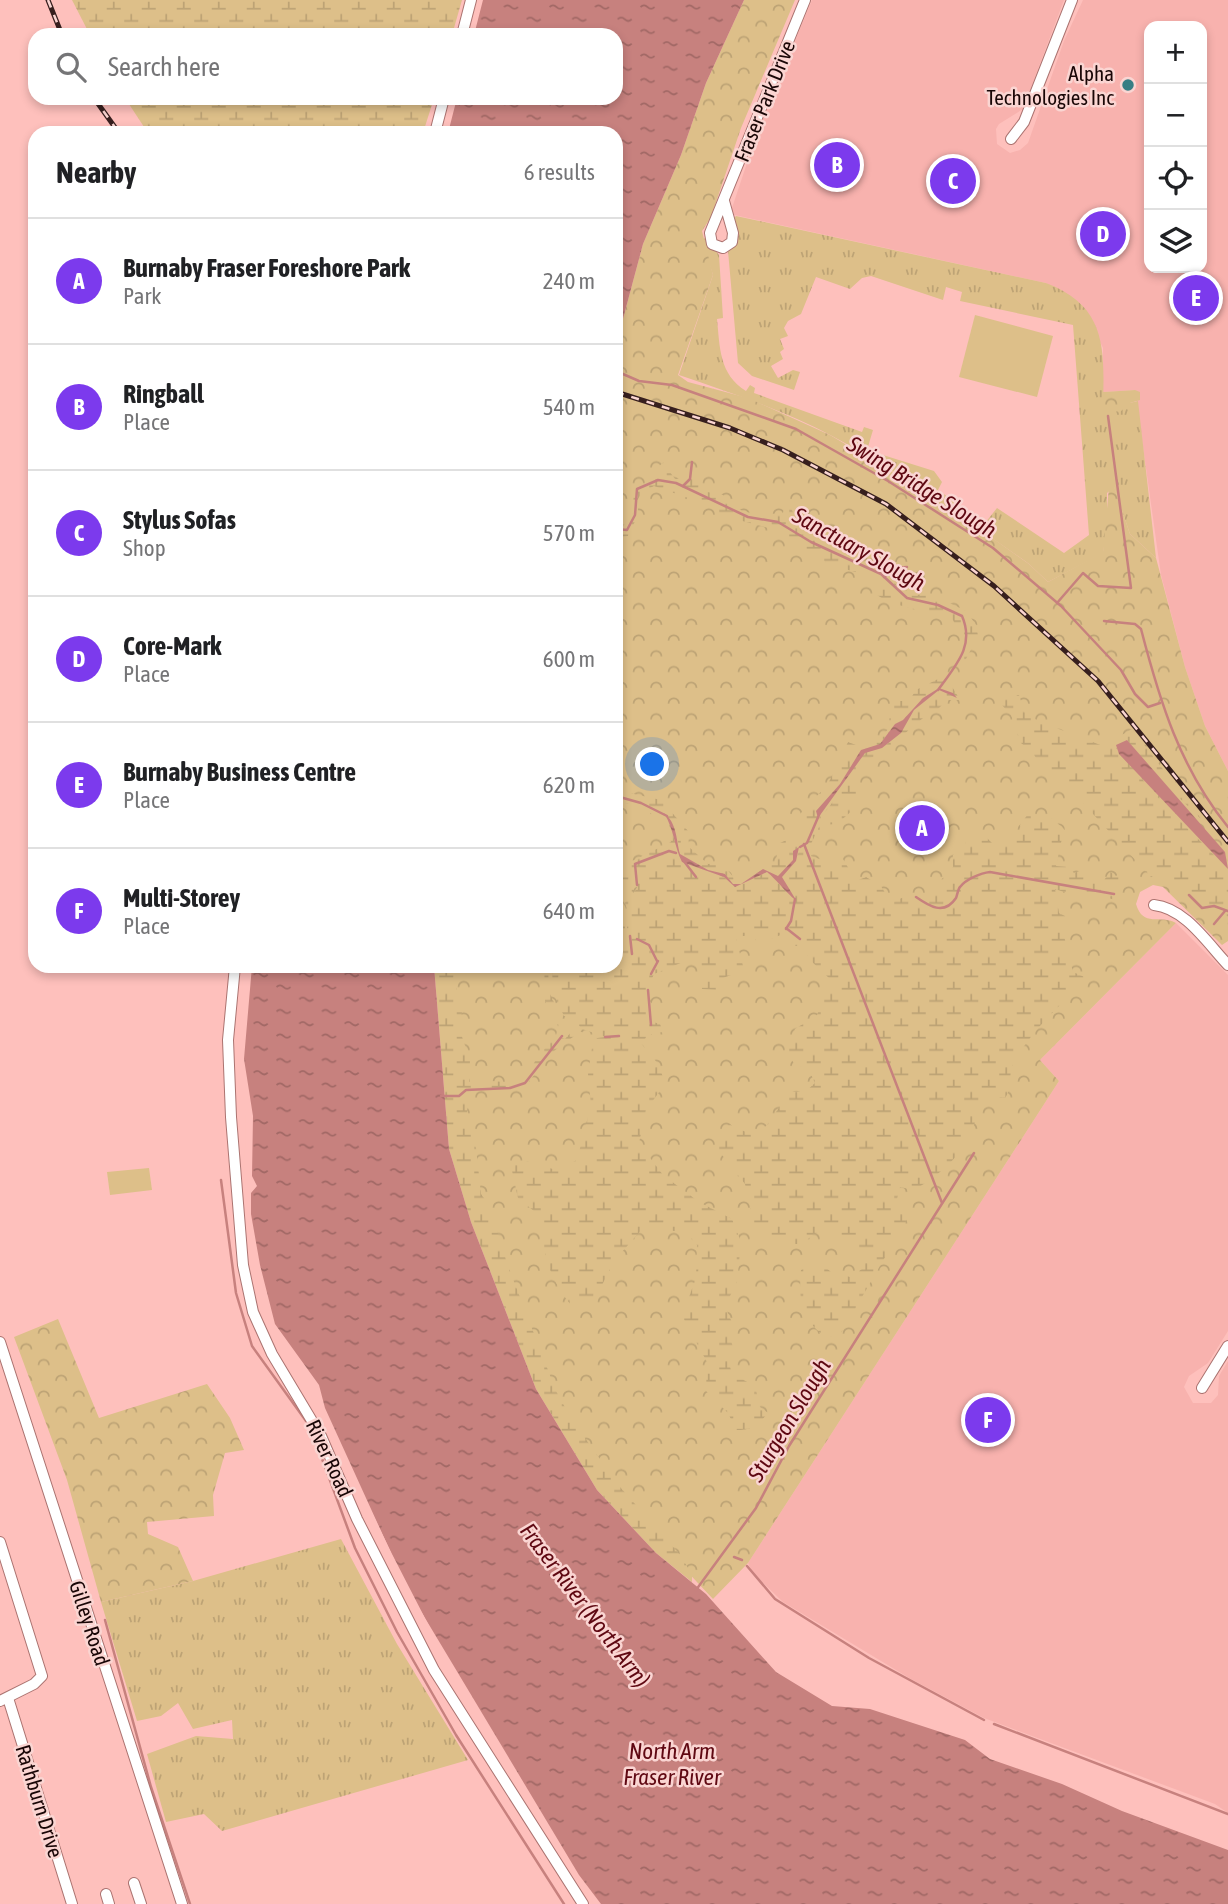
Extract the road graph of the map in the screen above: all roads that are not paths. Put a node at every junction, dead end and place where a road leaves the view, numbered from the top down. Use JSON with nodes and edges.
{"nodes":[{"id":1,"x":471,"y":0,"type":"edge"},
{"id":2,"x":805,"y":0,"type":"edge"},
{"id":3,"x":1072,"y":0,"type":"edge"},
{"id":4,"x":463,"y":28,"type":"edge"},
{"id":5,"x":442,"y":105,"type":"edge"},
{"id":6,"x":437,"y":126,"type":"edge"},
{"id":7,"x":1010,"y":139,"type":"dead end"},
{"id":8,"x":724,"y":201,"type":"dead end"},
{"id":9,"x":1154,"y":905,"type":"dead end"},
{"id":10,"x":1228,"y":965,"type":"edge"},
{"id":11,"x":234,"y":973,"type":"edge"},
{"id":12,"x":0,"y":1342,"type":"edge"},
{"id":13,"x":1228,"y":1346,"type":"edge"},
{"id":14,"x":1202,"y":1388,"type":"dead end"},
{"id":15,"x":0,"y":1542,"type":"edge"},
{"id":16,"x":4,"y":1700,"type":"edge"},
{"id":17,"x":134,"y":1882,"type":"dead end"},
{"id":18,"x":72,"y":1904,"type":"edge"},
{"id":19,"x":140,"y":1904,"type":"edge"},
{"id":20,"x":182,"y":1904,"type":"edge"},
{"id":21,"x":583,"y":1904,"type":"edge"}],
"edges":[{"from":1,"to":4,"type":"street"},
{"from":2,"to":8,"type":"street","name":"Fraser Park Drive"},
{"from":3,"to":7,"type":"street"},
{"from":5,"to":6,"type":"street"},
{"from":9,"to":10,"type":"street"},
{"from":11,"to":21,"type":"street","name":"River Road"},
{"from":12,"to":20,"type":"street","name":"Gilley Road"},
{"from":13,"to":14,"type":"street"},
{"from":15,"to":16,"type":"street"},
{"from":16,"to":18,"type":"street","name":"Rathburn Drive"},
{"from":17,"to":19,"type":"street"}]}
